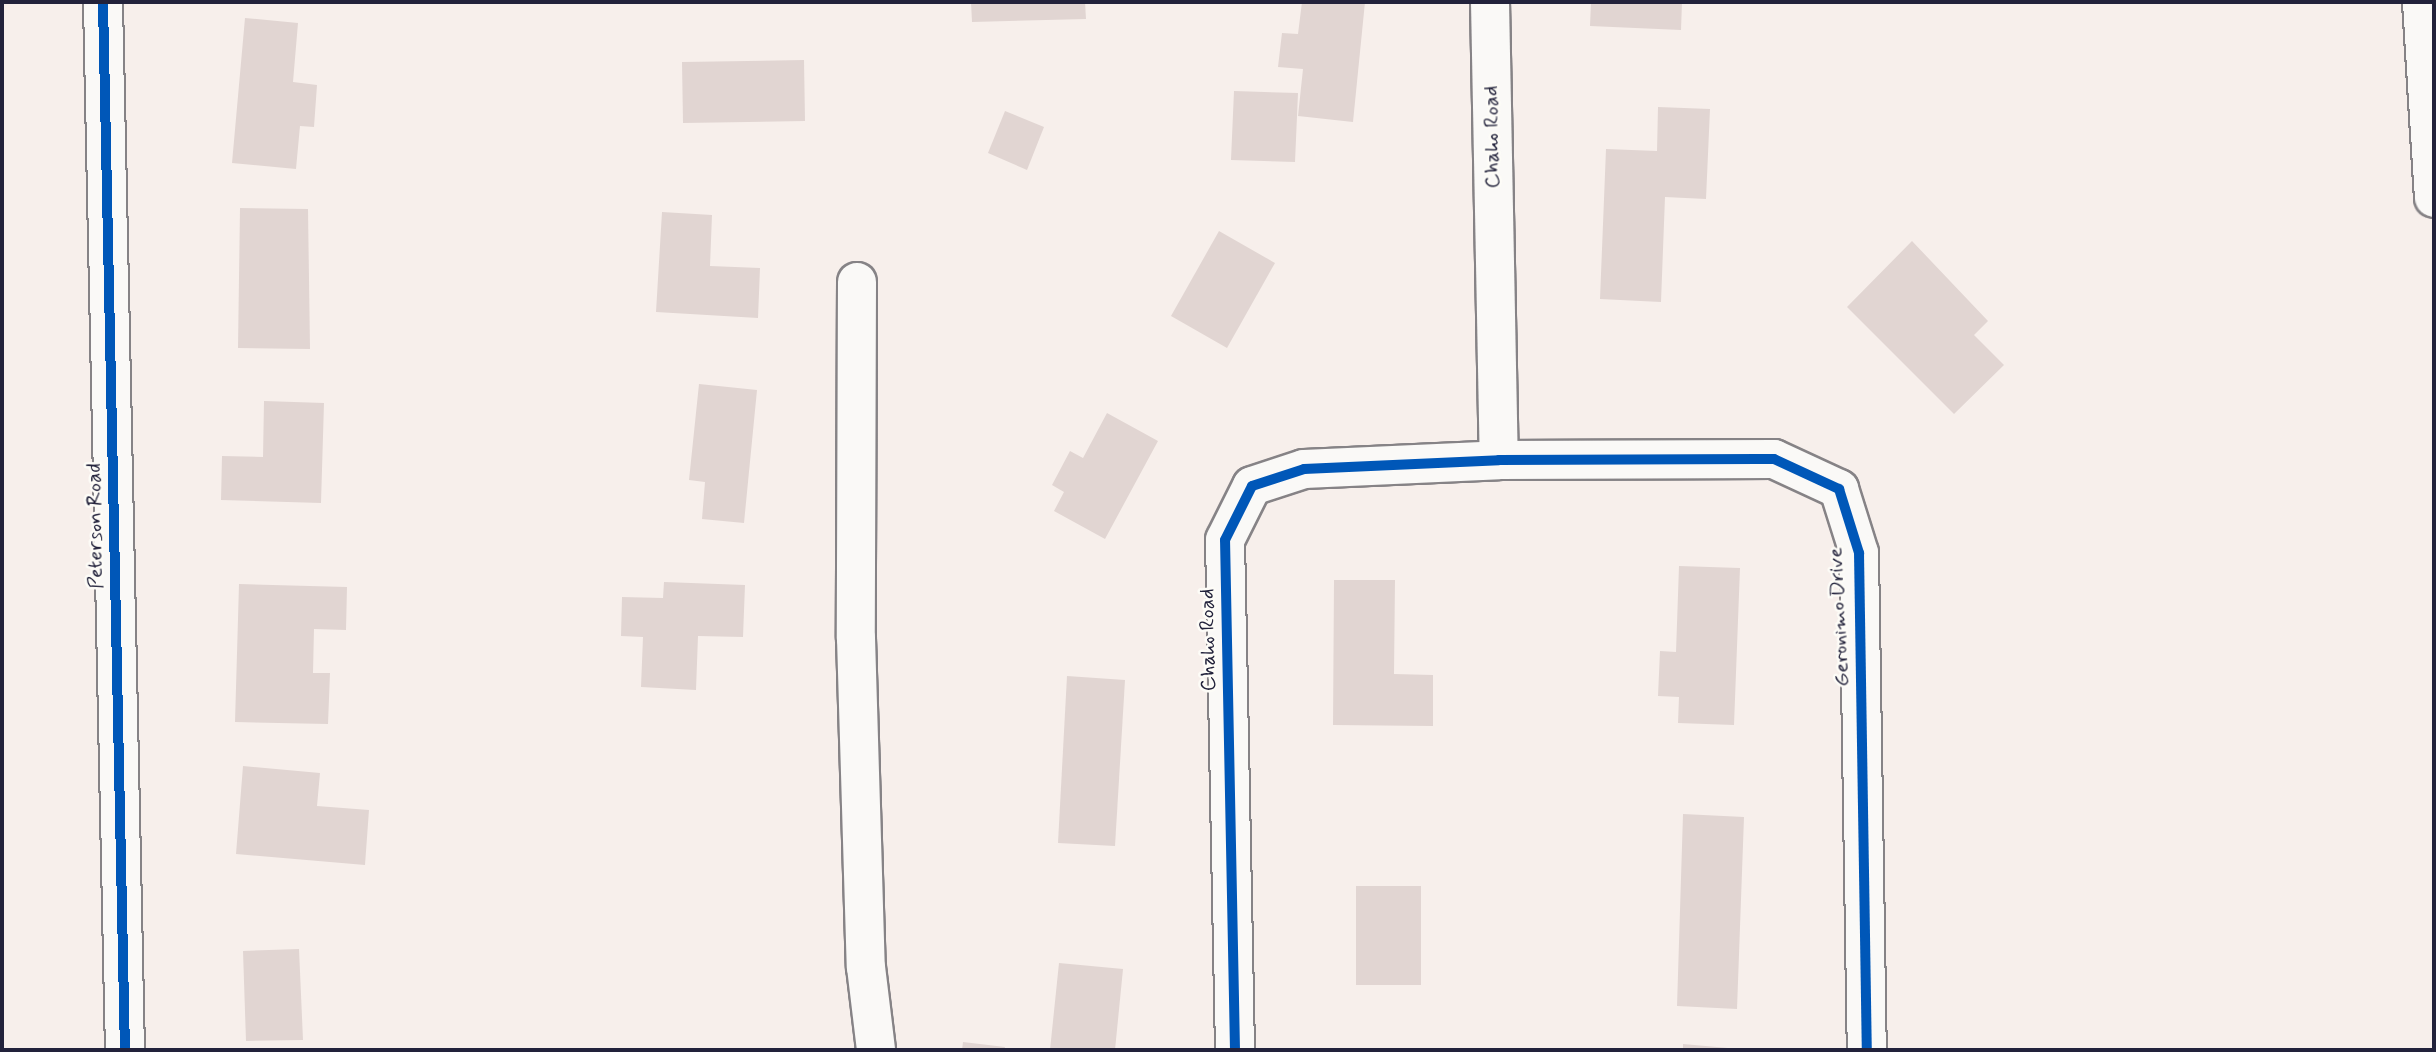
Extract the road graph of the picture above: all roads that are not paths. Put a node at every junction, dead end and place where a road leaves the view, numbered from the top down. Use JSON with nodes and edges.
{"nodes":[{"id":1,"x":103,"y":2,"type":"edge"},
{"id":2,"x":1490,"y":2,"type":"edge"},
{"id":3,"x":2422,"y":2,"type":"edge"},
{"id":4,"x":2434,"y":198,"type":"edge"},
{"id":5,"x":857,"y":282,"type":"dead end"},
{"id":6,"x":1499,"y":460,"type":"junction"},
{"id":7,"x":125,"y":1050,"type":"edge"},
{"id":8,"x":876,"y":1050,"type":"edge"},
{"id":9,"x":1235,"y":1050,"type":"edge"},
{"id":10,"x":1867,"y":1050,"type":"edge"}],
"edges":[{"from":1,"to":7,"type":"street","name":"Peterson Road"},
{"from":2,"to":6,"type":"street","name":"Chaho Road"},
{"from":3,"to":4,"type":"street"},
{"from":5,"to":8,"type":"street"},
{"from":6,"to":9,"type":"street","name":"Chaho Road"},
{"from":6,"to":10,"type":"street","name":"Geronimo Drive"}]}
